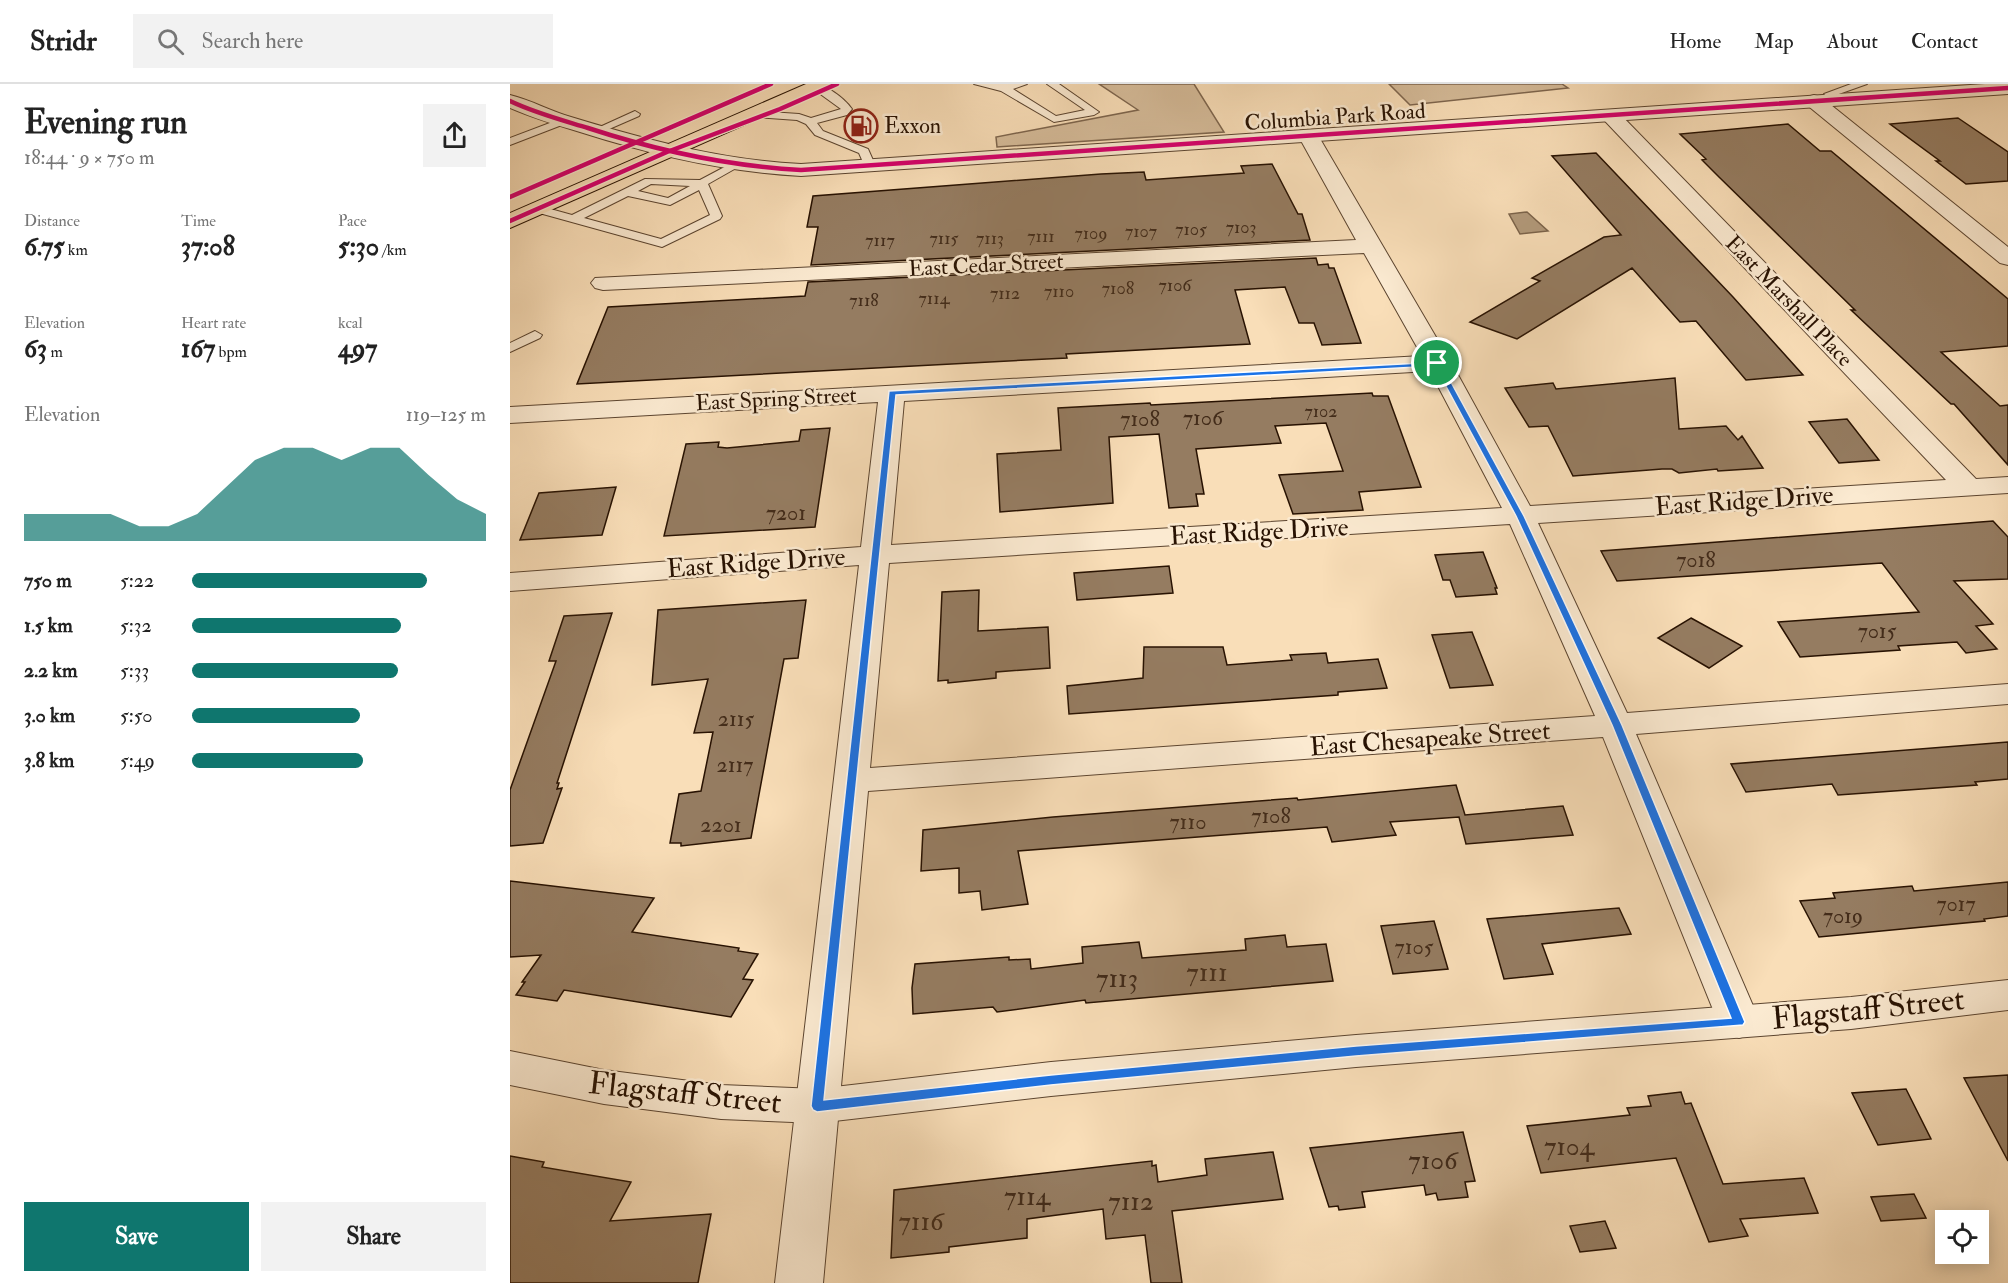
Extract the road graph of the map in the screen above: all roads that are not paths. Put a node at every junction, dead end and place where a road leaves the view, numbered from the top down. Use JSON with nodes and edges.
{"nodes":[{"id":1,"x":771,"y":84,"type":"edge"},
{"id":2,"x":979,"y":84,"type":"edge"},
{"id":3,"x":1022,"y":84,"type":"edge"},
{"id":4,"x":1052,"y":84,"type":"edge"},
{"id":5,"x":1862,"y":84,"type":"edge"},
{"id":6,"x":1998,"y":84,"type":"edge"},
{"id":7,"x":819,"y":85,"type":"edge"},
{"id":8,"x":2008,"y":87,"type":"edge"},
{"id":9,"x":1004,"y":88,"type":"junction"},
{"id":10,"x":1836,"y":100,"type":"junction"},
{"id":11,"x":510,"y":101,"type":"edge"},
{"id":12,"x":1814,"y":101,"type":"junction"},
{"id":13,"x":635,"y":114,"type":"dead end"},
{"id":14,"x":753,"y":114,"type":"junction"},
{"id":15,"x":1611,"y":116,"type":"junction"},
{"id":16,"x":563,"y":121,"type":"junction"},
{"id":17,"x":810,"y":122,"type":"junction"},
{"id":18,"x":596,"y":131,"type":"junction"},
{"id":19,"x":1309,"y":137,"type":"junction"},
{"id":20,"x":510,"y":142,"type":"edge"},
{"id":21,"x":632,"y":143,"type":"junction"},
{"id":22,"x":666,"y":152,"type":"junction"},
{"id":23,"x":734,"y":165,"type":"junction"},
{"id":24,"x":870,"y":167,"type":"junction"},
{"id":25,"x":702,"y":183,"type":"junction"},
{"id":26,"x":626,"y":192,"type":"junction"},
{"id":27,"x":510,"y":197,"type":"edge"},
{"id":28,"x":536,"y":209,"type":"junction"},
{"id":29,"x":573,"y":219,"type":"junction"},
{"id":30,"x":510,"y":221,"type":"edge"},
{"id":31,"x":1369,"y":246,"type":"junction"},
{"id":32,"x":2008,"y":258,"type":"edge"},
{"id":33,"x":603,"y":283,"type":"dead end"},
{"id":34,"x":536,"y":335,"type":"dead end"},
{"id":35,"x":510,"y":348,"type":"edge"},
{"id":36,"x":1437,"y":363,"type":"junction"},
{"id":37,"x":892,"y":392,"type":"junction"},
{"id":38,"x":510,"y":416,"type":"edge"},
{"id":39,"x":2008,"y":485,"type":"edge"},
{"id":40,"x":1967,"y":486,"type":"junction"},
{"id":41,"x":1520,"y":516,"type":"junction"},
{"id":42,"x":875,"y":555,"type":"junction"},
{"id":43,"x":510,"y":582,"type":"edge"},
{"id":44,"x":2008,"y":694,"type":"edge"},
{"id":45,"x":1617,"y":725,"type":"junction"},
{"id":46,"x":852,"y":781,"type":"junction"},
{"id":47,"x":2008,"y":995,"type":"edge"},
{"id":48,"x":1739,"y":1022,"type":"junction"},
{"id":49,"x":510,"y":1068,"type":"edge"},
{"id":50,"x":817,"y":1106,"type":"junction"},
{"id":51,"x":799,"y":1283,"type":"edge"}],
"edges":[{"from":1,"to":21,"type":"main road"},
{"from":2,"to":9,"type":"lane"},
{"from":3,"to":9,"type":"lane"},
{"from":4,"to":9,"type":"lane"},
{"from":5,"to":10,"type":"lane"},
{"from":6,"to":8,"type":"street"},
{"from":7,"to":14,"type":"main road"},
{"from":7,"to":17,"type":"lane"},
{"from":8,"to":10,"type":"street","name":"Columbia Park Road"},
{"from":10,"to":12,"type":"street","name":"Columbia Park Road"},
{"from":11,"to":16,"type":"street","name":"Columbia Park Road"},
{"from":12,"to":15,"type":"street","name":"Columbia Park Road"},
{"from":12,"to":32,"type":"street"},
{"from":13,"to":18,"type":"lane"},
{"from":14,"to":17,"type":"lane"},
{"from":14,"to":22,"type":"main road"},
{"from":15,"to":19,"type":"street","name":"Columbia Park Road"},
{"from":15,"to":40,"type":"street","name":"East Marshall Place"},
{"from":16,"to":18,"type":"street","name":"Columbia Park Road"},
{"from":16,"to":20,"type":"lane"},
{"from":17,"to":24,"type":"lane"},
{"from":18,"to":21,"type":"street","name":"Columbia Park Road"},
{"from":19,"to":24,"type":"street","name":"Columbia Park Road"},
{"from":19,"to":31,"type":"street"},
{"from":21,"to":22,"type":"street","name":"Columbia Park Road"},
{"from":21,"to":27,"type":"main road"},
{"from":22,"to":23,"type":"street","name":"Columbia Park Road"},
{"from":22,"to":28,"type":"main road"},
{"from":23,"to":24,"type":"street","name":"Columbia Park Road"},
{"from":23,"to":25,"type":"lane"},
{"from":25,"to":26,"type":"lane"},
{"from":25,"to":26,"type":"lane"},
{"from":25,"to":29,"type":"lane"},
{"from":26,"to":29,"type":"lane"},
{"from":28,"to":29,"type":"lane"},
{"from":28,"to":30,"type":"main road"},
{"from":31,"to":33,"type":"street","name":"East Cedar Street"},
{"from":31,"to":36,"type":"street"},
{"from":34,"to":35,"type":"lane"},
{"from":36,"to":37,"type":"street","name":"East Spring Street"},
{"from":36,"to":41,"type":"street"},
{"from":37,"to":38,"type":"street","name":"East Spring Street"},
{"from":37,"to":42,"type":"street"},
{"from":39,"to":40,"type":"street","name":"East Ridge Drive"},
{"from":40,"to":41,"type":"street","name":"East Ridge Drive"},
{"from":41,"to":42,"type":"street","name":"East Ridge Drive"},
{"from":41,"to":45,"type":"street"},
{"from":42,"to":43,"type":"street","name":"East Ridge Drive"},
{"from":42,"to":46,"type":"street"},
{"from":44,"to":45,"type":"street","name":"East Chesapeake Street"},
{"from":45,"to":46,"type":"street","name":"East Chesapeake Street"},
{"from":45,"to":48,"type":"street"},
{"from":46,"to":50,"type":"street"},
{"from":47,"to":48,"type":"street","name":"Flagstaff Street"},
{"from":48,"to":50,"type":"street","name":"Flagstaff Street"},
{"from":49,"to":50,"type":"street","name":"Flagstaff Street"},
{"from":50,"to":51,"type":"street"}]}
